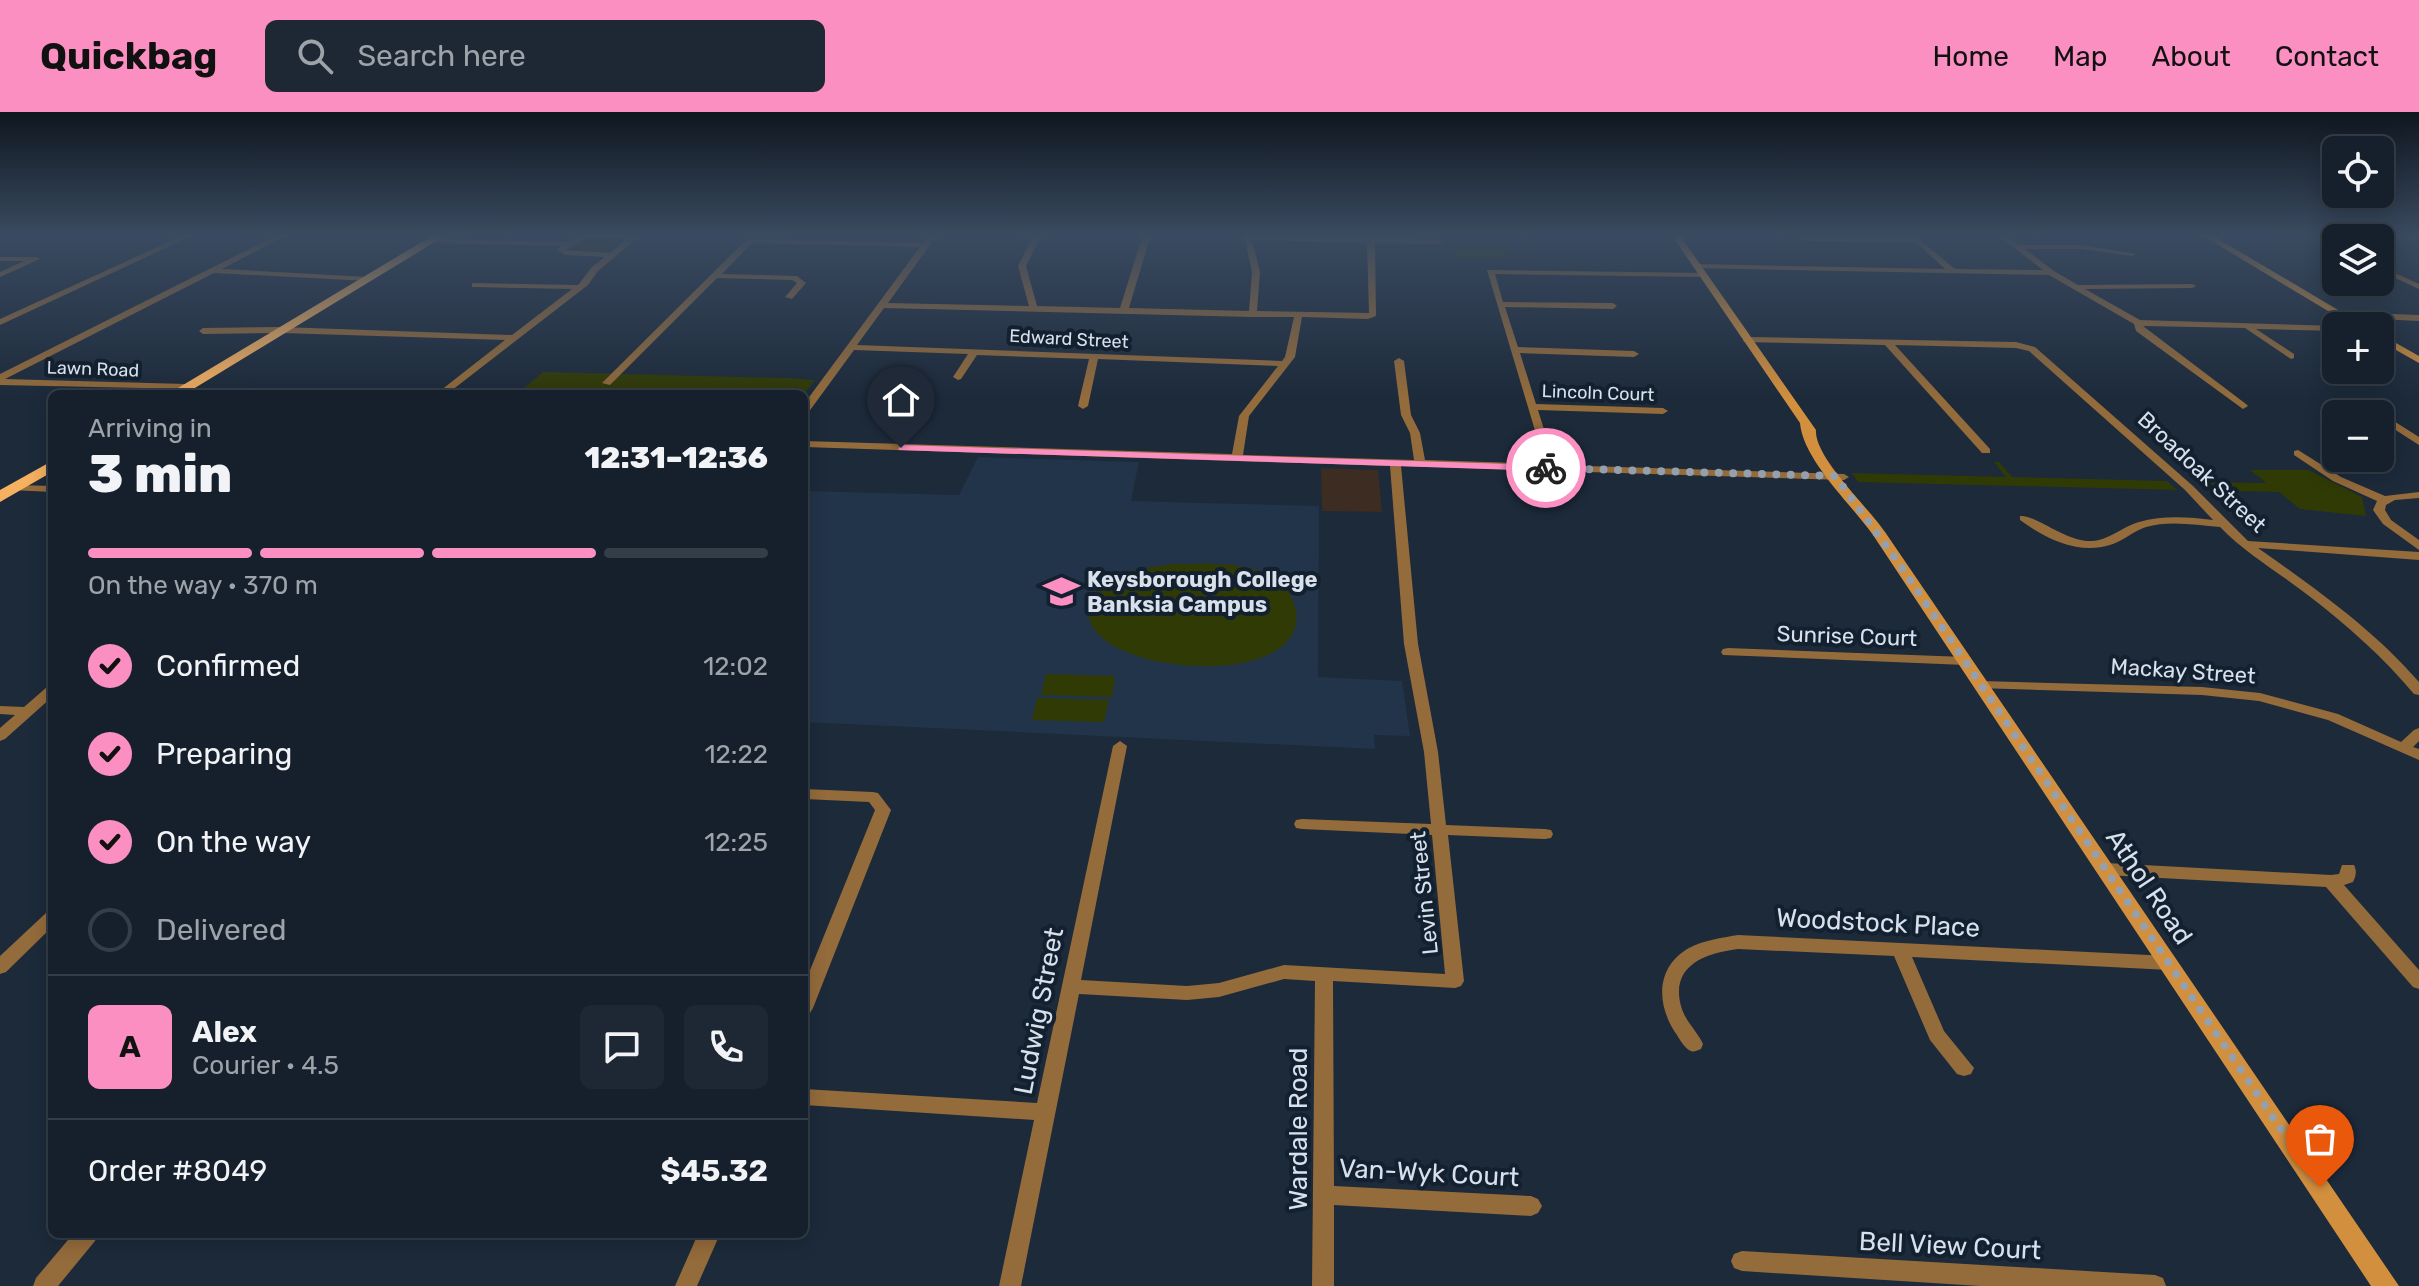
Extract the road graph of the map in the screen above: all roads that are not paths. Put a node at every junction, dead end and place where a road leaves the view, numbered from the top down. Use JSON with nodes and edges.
{"nodes":[{"id":1,"x":72,"y":289,"type":"edge"},
{"id":2,"x":179,"y":289,"type":"edge"},
{"id":3,"x":351,"y":289,"type":"edge"},
{"id":4,"x":576,"y":289,"type":"edge"},
{"id":5,"x":703,"y":289,"type":"edge"},
{"id":6,"x":797,"y":289,"type":"edge"},
{"id":7,"x":894,"y":289,"type":"edge"},
{"id":8,"x":1028,"y":289,"type":"edge"},
{"id":9,"x":1130,"y":289,"type":"edge"},
{"id":10,"x":1255,"y":289,"type":"edge"},
{"id":11,"x":1372,"y":289,"type":"edge"},
{"id":12,"x":1496,"y":289,"type":"edge"},
{"id":13,"x":1713,"y":289,"type":"edge"},
{"id":14,"x":2083,"y":289,"type":"edge"},
{"id":15,"x":2297,"y":289,"type":"edge"},
{"id":16,"x":789,"y":297,"type":"dead end"},
{"id":17,"x":1502,"y":304,"type":"junction"},
{"id":18,"x":882,"y":305,"type":"junction"},
{"id":19,"x":1613,"y":306,"type":"dead end"},
{"id":20,"x":1034,"y":309,"type":"junction"},
{"id":21,"x":1124,"y":310,"type":"junction"},
{"id":22,"x":2336,"y":312,"type":"edge"},
{"id":23,"x":1253,"y":314,"type":"junction"},
{"id":24,"x":1298,"y":316,"type":"junction"},
{"id":25,"x":2394,"y":317,"type":"edge"},
{"id":26,"x":2419,"y":318,"type":"edge"},
{"id":27,"x":0,"y":322,"type":"edge"},
{"id":28,"x":2138,"y":323,"type":"junction"},
{"id":29,"x":2248,"y":327,"type":"junction"},
{"id":30,"x":2322,"y":328,"type":"edge"},
{"id":31,"x":282,"y":330,"type":"junction"},
{"id":32,"x":203,"y":331,"type":"dead end"},
{"id":33,"x":512,"y":338,"type":"junction"},
{"id":34,"x":1747,"y":340,"type":"junction"},
{"id":35,"x":1888,"y":343,"type":"junction"},
{"id":36,"x":2394,"y":345,"type":"edge"},
{"id":37,"x":851,"y":347,"type":"junction"},
{"id":38,"x":1514,"y":350,"type":"junction"},
{"id":39,"x":975,"y":351,"type":"junction"},
{"id":40,"x":1634,"y":354,"type":"dead end"},
{"id":41,"x":1094,"y":356,"type":"junction"},
{"id":42,"x":2291,"y":356,"type":"dead end"},
{"id":43,"x":2419,"y":360,"type":"edge"},
{"id":44,"x":1399,"y":361,"type":"dead end"},
{"id":45,"x":1285,"y":364,"type":"junction"},
{"id":46,"x":958,"y":377,"type":"dead end"},
{"id":47,"x":0,"y":380,"type":"edge"},
{"id":48,"x":18,"y":382,"type":"junction"},
{"id":49,"x":607,"y":383,"type":"dead end"},
{"id":50,"x":162,"y":390,"type":"edge"},
{"id":51,"x":182,"y":390,"type":"edge"},
{"id":52,"x":446,"y":390,"type":"edge"},
{"id":53,"x":0,"y":392,"type":"edge"},
{"id":54,"x":808,"y":406,"type":"edge"},
{"id":55,"x":1083,"y":406,"type":"dead end"},
{"id":56,"x":2243,"y":406,"type":"dead end"},
{"id":57,"x":1532,"y":407,"type":"junction"},
{"id":58,"x":1663,"y":411,"type":"dead end"},
{"id":59,"x":2394,"y":426,"type":"edge"},
{"id":60,"x":2419,"y":442,"type":"edge"},
{"id":61,"x":808,"y":445,"type":"edge"},
{"id":62,"x":1986,"y":451,"type":"dead end"},
{"id":63,"x":2298,"y":453,"type":"dead end"},
{"id":64,"x":1237,"y":458,"type":"junction"},
{"id":65,"x":1395,"y":463,"type":"junction"},
{"id":66,"x":1420,"y":464,"type":"junction"},
{"id":67,"x":48,"y":468,"type":"edge"},
{"id":68,"x":1551,"y":468,"type":"junction"},
{"id":69,"x":1839,"y":476,"type":"junction"},
{"id":70,"x":15,"y":488,"type":"junction"},
{"id":71,"x":48,"y":489,"type":"edge"},
{"id":72,"x":2419,"y":495,"type":"edge"},
{"id":73,"x":0,"y":497,"type":"edge"},
{"id":74,"x":2384,"y":500,"type":"junction"},
{"id":75,"x":2024,"y":518,"type":"dead end"},
{"id":76,"x":2223,"y":524,"type":"junction"},
{"id":77,"x":2243,"y":544,"type":"junction"},
{"id":78,"x":2419,"y":546,"type":"edge"},
{"id":79,"x":2419,"y":556,"type":"edge"},
{"id":80,"x":1728,"y":652,"type":"dead end"},
{"id":81,"x":1965,"y":661,"type":"junction"},
{"id":82,"x":1981,"y":685,"type":"junction"},
{"id":83,"x":2419,"y":691,"type":"edge"},
{"id":84,"x":48,"y":696,"type":"edge"},
{"id":85,"x":0,"y":710,"type":"edge"},
{"id":86,"x":27,"y":712,"type":"junction"},
{"id":87,"x":2419,"y":733,"type":"edge"},
{"id":88,"x":0,"y":736,"type":"edge"},
{"id":89,"x":1120,"y":746,"type":"dead end"},
{"id":90,"x":2404,"y":747,"type":"junction"},
{"id":91,"x":2419,"y":755,"type":"edge"},
{"id":92,"x":808,"y":794,"type":"edge"},
{"id":93,"x":1302,"y":824,"type":"dead end"},
{"id":94,"x":1439,"y":828,"type":"junction"},
{"id":95,"x":1545,"y":834,"type":"dead end"},
{"id":96,"x":2106,"y":869,"type":"junction"},
{"id":97,"x":2348,"y":869,"type":"dead end"},
{"id":98,"x":2331,"y":881,"type":"junction"},
{"id":99,"x":48,"y":921,"type":"edge"},
{"id":100,"x":1900,"y":950,"type":"junction"},
{"id":101,"x":2169,"y":963,"type":"junction"},
{"id":102,"x":0,"y":967,"type":"edge"},
{"id":103,"x":1324,"y":973,"type":"junction"},
{"id":104,"x":2419,"y":982,"type":"edge"},
{"id":105,"x":1070,"y":986,"type":"junction"},
{"id":106,"x":808,"y":998,"type":"edge"},
{"id":107,"x":1694,"y":1044,"type":"dead end"},
{"id":108,"x":1964,"y":1068,"type":"dead end"},
{"id":109,"x":808,"y":1097,"type":"edge"},
{"id":110,"x":1045,"y":1112,"type":"junction"},
{"id":111,"x":1323,"y":1195,"type":"junction"},
{"id":112,"x":1531,"y":1206,"type":"dead end"},
{"id":113,"x":84,"y":1238,"type":"edge"},
{"id":114,"x":707,"y":1238,"type":"edge"},
{"id":115,"x":1742,"y":1261,"type":"dead end"},
{"id":116,"x":44,"y":1286,"type":"edge"},
{"id":117,"x":686,"y":1286,"type":"edge"},
{"id":118,"x":1010,"y":1286,"type":"edge"},
{"id":119,"x":1323,"y":1286,"type":"edge"},
{"id":120,"x":2155,"y":1286,"type":"edge"},
{"id":121,"x":2386,"y":1286,"type":"edge"}],
"edges":[{"from":1,"to":27,"type":"street"},
{"from":2,"to":47,"type":"street"},
{"from":3,"to":31,"type":"main road"},
{"from":4,"to":33,"type":"street"},
{"from":5,"to":49,"type":"street"},
{"from":6,"to":16,"type":"street"},
{"from":7,"to":18,"type":"street"},
{"from":8,"to":20,"type":"street"},
{"from":9,"to":21,"type":"street"},
{"from":10,"to":23,"type":"street"},
{"from":11,"to":24,"type":"street"},
{"from":12,"to":17,"type":"street"},
{"from":13,"to":34,"type":"main road","name":"Athol Road"},
{"from":14,"to":28,"type":"street"},
{"from":15,"to":22,"type":"main road"},
{"from":17,"to":19,"type":"street"},
{"from":17,"to":38,"type":"street"},
{"from":18,"to":20,"type":"street"},
{"from":18,"to":37,"type":"street"},
{"from":20,"to":21,"type":"street"},
{"from":21,"to":23,"type":"street"},
{"from":23,"to":24,"type":"street"},
{"from":24,"to":45,"type":"street"},
{"from":25,"to":26,"type":"street"},
{"from":28,"to":29,"type":"street"},
{"from":28,"to":56,"type":"street"},
{"from":29,"to":30,"type":"street"},
{"from":29,"to":42,"type":"street"},
{"from":31,"to":32,"type":"street"},
{"from":31,"to":33,"type":"street"},
{"from":31,"to":51,"type":"main road"},
{"from":33,"to":52,"type":"street"},
{"from":34,"to":35,"type":"street"},
{"from":34,"to":69,"type":"main road","name":"Athol Road"},
{"from":35,"to":62,"type":"street"},
{"from":35,"to":76,"type":"street","name":"Broadoak Street"},
{"from":36,"to":43,"type":"main road"},
{"from":37,"to":39,"type":"street","name":"Edward Street"},
{"from":37,"to":54,"type":"street"},
{"from":38,"to":40,"type":"street"},
{"from":38,"to":57,"type":"street"},
{"from":39,"to":41,"type":"street","name":"Edward Street"},
{"from":39,"to":46,"type":"street"},
{"from":41,"to":45,"type":"street","name":"Edward Street"},
{"from":41,"to":55,"type":"street"},
{"from":44,"to":66,"type":"street"},
{"from":45,"to":64,"type":"street"},
{"from":47,"to":48,"type":"street","name":"Lawn Road"},
{"from":48,"to":50,"type":"street","name":"Lawn Road"},
{"from":48,"to":53,"type":"street"},
{"from":57,"to":58,"type":"street","name":"Lincoln Court"},
{"from":57,"to":68,"type":"street"},
{"from":59,"to":60,"type":"street"},
{"from":61,"to":64,"type":"street"},
{"from":63,"to":74,"type":"street"},
{"from":64,"to":65,"type":"street"},
{"from":65,"to":66,"type":"street"},
{"from":65,"to":94,"type":"street","name":"Levin Street"},
{"from":66,"to":68,"type":"street"},
{"from":67,"to":70,"type":"main road"},
{"from":68,"to":69,"type":"street"},
{"from":69,"to":81,"type":"main road","name":"Athol Road"},
{"from":70,"to":71,"type":"street"},
{"from":70,"to":73,"type":"main road"},
{"from":72,"to":74,"type":"street"},
{"from":74,"to":78,"type":"street"},
{"from":75,"to":76,"type":"street"},
{"from":76,"to":77,"type":"street","name":"Broadoak Street"},
{"from":77,"to":79,"type":"street"},
{"from":77,"to":83,"type":"street","name":"Broadoak Street"},
{"from":80,"to":81,"type":"street","name":"Sunrise Court"},
{"from":81,"to":82,"type":"main road","name":"Athol Road"},
{"from":82,"to":90,"type":"street","name":"Mackay Street"},
{"from":82,"to":96,"type":"main road","name":"Athol Road"},
{"from":84,"to":86,"type":"street"},
{"from":85,"to":86,"type":"street"},
{"from":86,"to":88,"type":"street"},
{"from":87,"to":90,"type":"street"},
{"from":89,"to":105,"type":"street","name":"Ludwig Street"},
{"from":90,"to":91,"type":"street","name":"Mackay Street"},
{"from":92,"to":106,"type":"street"},
{"from":93,"to":94,"type":"street"},
{"from":94,"to":95,"type":"street"},
{"from":94,"to":103,"type":"street","name":"Levin Street"},
{"from":96,"to":98,"type":"street"},
{"from":96,"to":101,"type":"main road","name":"Athol Road"},
{"from":97,"to":98,"type":"street"},
{"from":98,"to":104,"type":"street"},
{"from":99,"to":102,"type":"street"},
{"from":100,"to":101,"type":"street","name":"Woodstock Place"},
{"from":100,"to":107,"type":"street","name":"Woodstock Place"},
{"from":100,"to":108,"type":"street"},
{"from":101,"to":121,"type":"main road","name":"Athol Road"},
{"from":103,"to":105,"type":"street","name":"Levin Street"},
{"from":103,"to":111,"type":"street","name":"Wardale Road"},
{"from":105,"to":110,"type":"street","name":"Ludwig Street"},
{"from":109,"to":110,"type":"street"},
{"from":110,"to":118,"type":"street","name":"Ludwig Street"},
{"from":111,"to":112,"type":"street","name":"Van-Wyk Court"},
{"from":111,"to":119,"type":"street","name":"Wardale Road"},
{"from":113,"to":116,"type":"street"},
{"from":114,"to":117,"type":"street"},
{"from":115,"to":120,"type":"street","name":"Bell View Court"}]}
